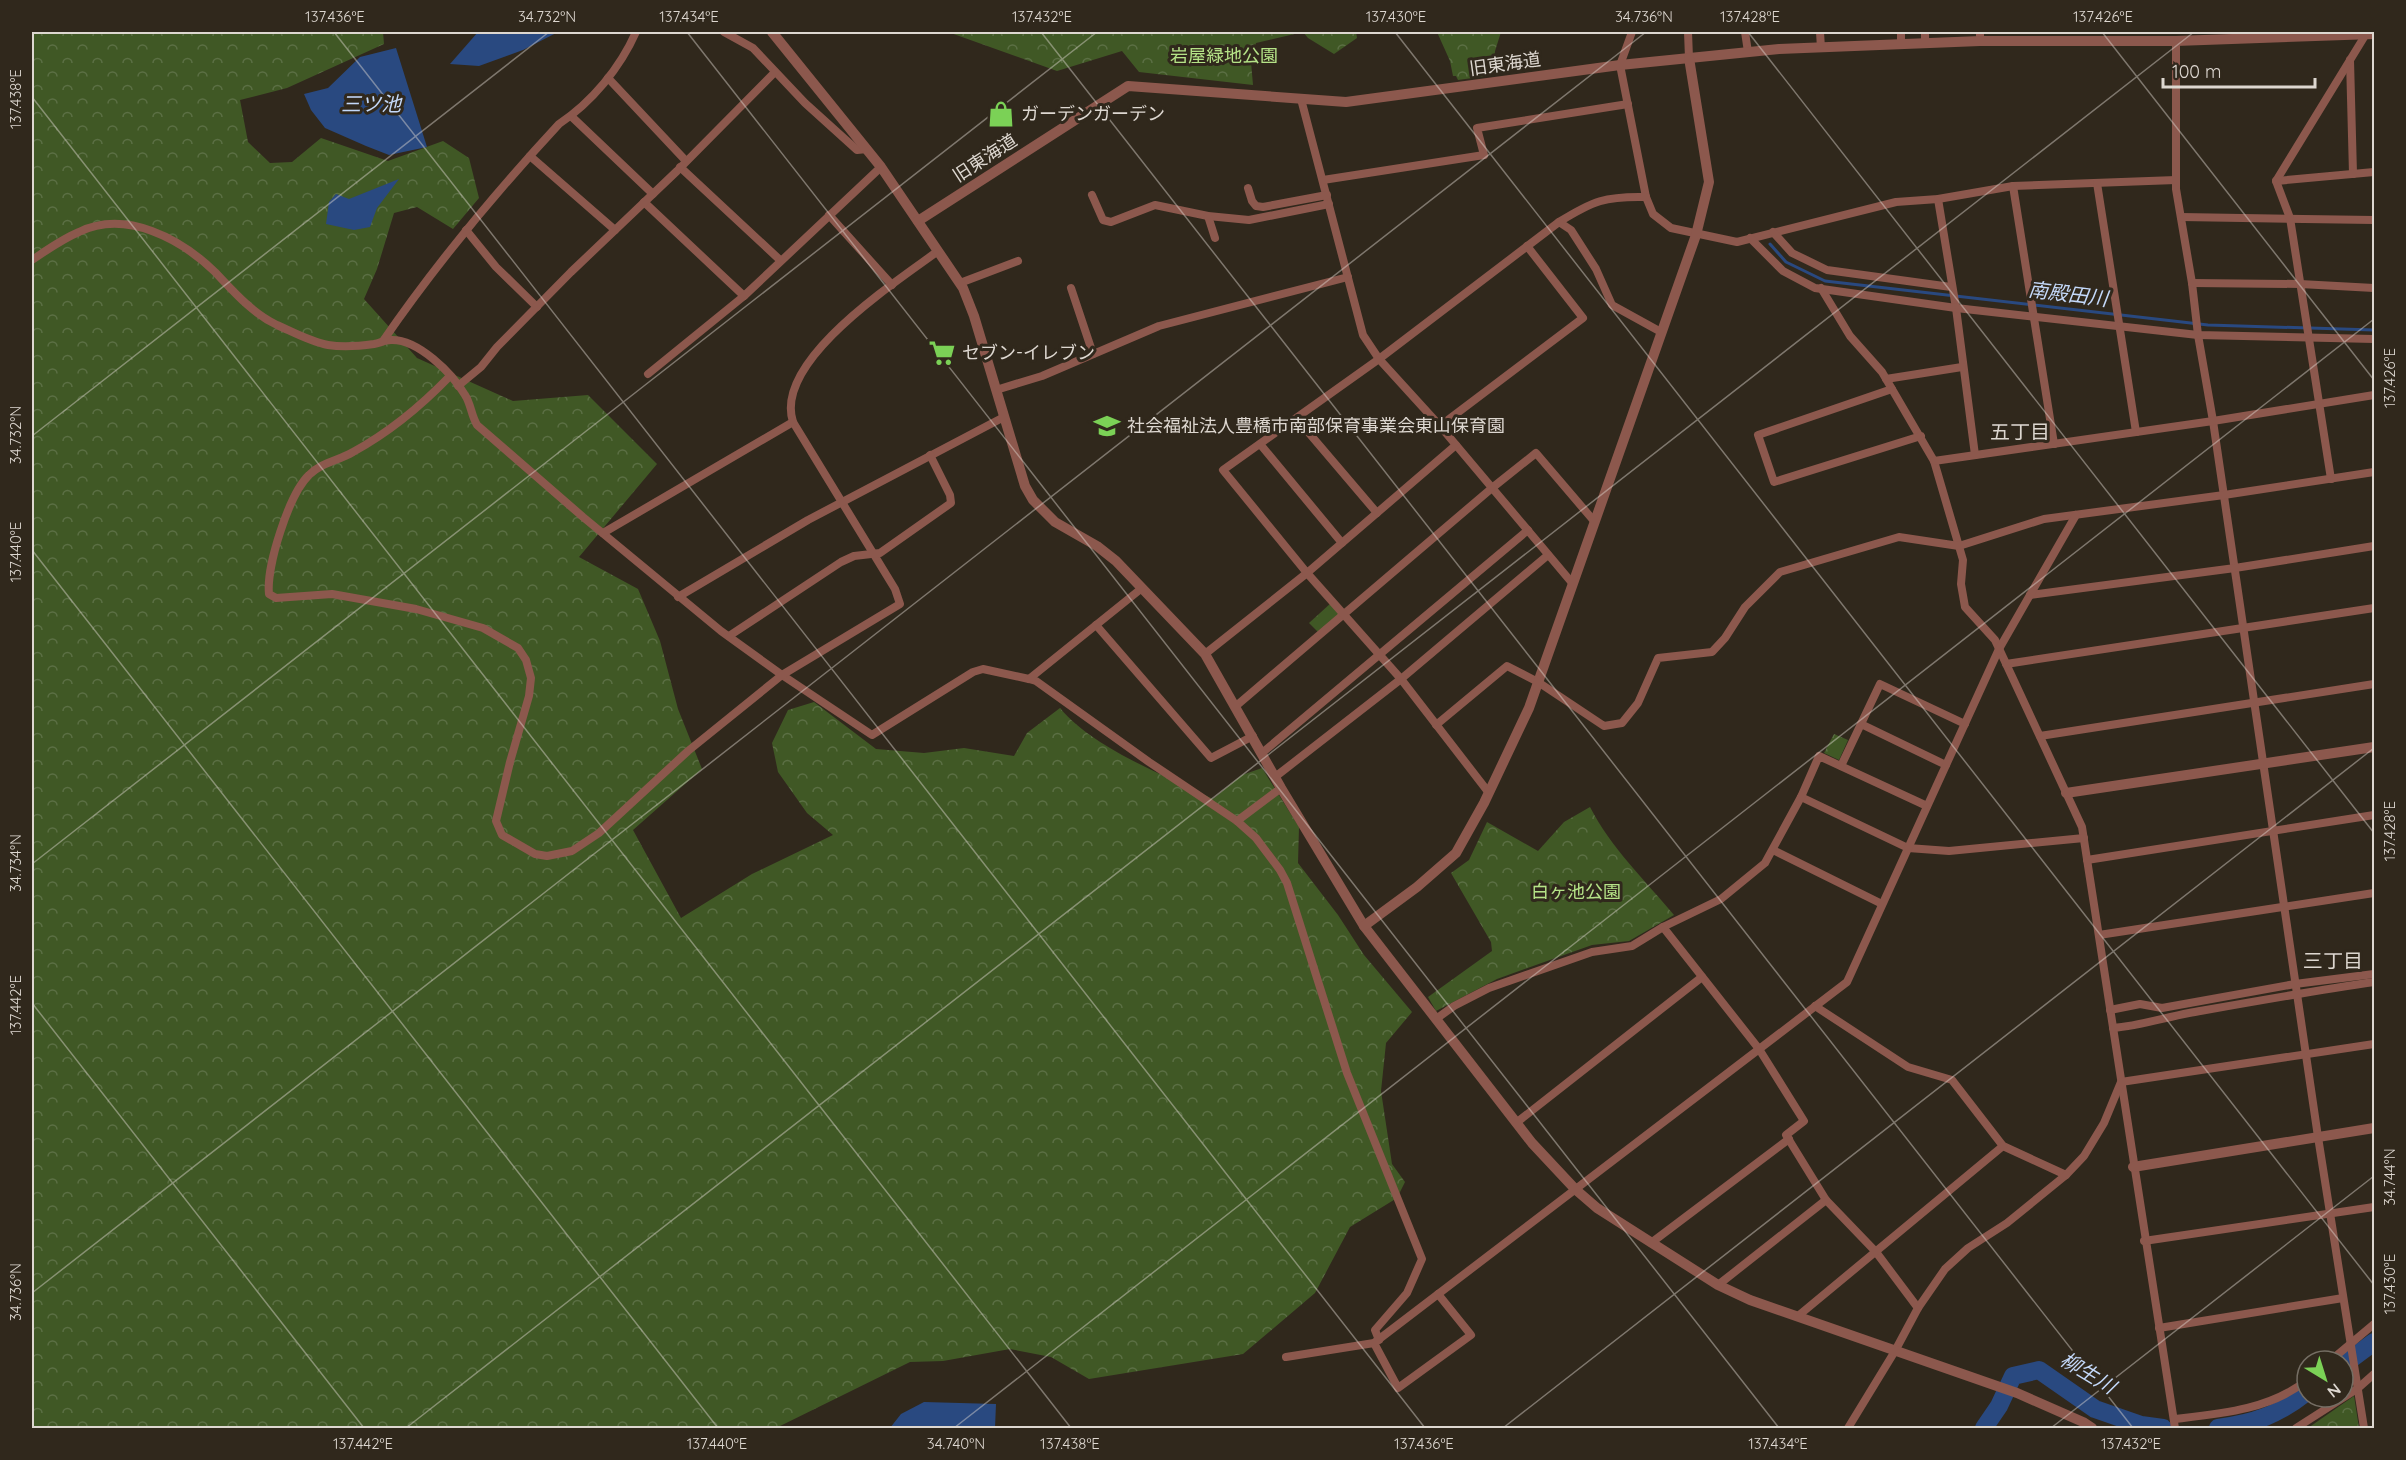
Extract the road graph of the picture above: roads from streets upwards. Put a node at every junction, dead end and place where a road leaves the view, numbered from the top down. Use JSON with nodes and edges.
{"nodes":[{"id":1,"x":636,"y":32,"type":"edge"},
{"id":2,"x":724,"y":32,"type":"edge"},
{"id":3,"x":772,"y":32,"type":"edge"},
{"id":4,"x":1632,"y":32,"type":"edge"},
{"id":5,"x":1688,"y":32,"type":"edge"},
{"id":6,"x":1745,"y":32,"type":"edge"},
{"id":7,"x":1820,"y":32,"type":"edge"},
{"id":8,"x":1901,"y":32,"type":"edge"},
{"id":9,"x":1925,"y":32,"type":"edge"},
{"id":10,"x":2370,"y":34,"type":"edge"},
{"id":11,"x":1980,"y":36,"type":"edge"},
{"id":12,"x":2176,"y":41,"type":"junction"},
{"id":13,"x":1925,"y":43,"type":"junction"},
{"id":14,"x":1901,"y":44,"type":"junction"},
{"id":15,"x":1821,"y":48,"type":"junction"},
{"id":16,"x":1748,"y":52,"type":"junction"},
{"id":17,"x":1689,"y":58,"type":"junction"},
{"id":18,"x":2350,"y":60,"type":"junction"},
{"id":19,"x":1620,"y":64,"type":"junction"},
{"id":20,"x":775,"y":72,"type":"junction"},
{"id":21,"x":608,"y":78,"type":"junction"},
{"id":22,"x":1301,"y":99,"type":"junction"},
{"id":23,"x":1628,"y":104,"type":"junction"},
{"id":24,"x":571,"y":116,"type":"junction"},
{"id":25,"x":867,"y":149,"type":"junction"},
{"id":26,"x":530,"y":156,"type":"junction"},
{"id":27,"x":683,"y":164,"type":"junction"},
{"id":28,"x":880,"y":167,"type":"junction"},
{"id":29,"x":2374,"y":172,"type":"edge"},
{"id":30,"x":2353,"y":174,"type":"junction"},
{"id":31,"x":1323,"y":180,"type":"junction"},
{"id":32,"x":2176,"y":180,"type":"junction"},
{"id":33,"x":2276,"y":180,"type":"junction"},
{"id":34,"x":2097,"y":183,"type":"junction"},
{"id":35,"x":2013,"y":186,"type":"junction"},
{"id":36,"x":1248,"y":188,"type":"dead end"},
{"id":37,"x":653,"y":194,"type":"junction"},
{"id":38,"x":1092,"y":195,"type":"dead end"},
{"id":39,"x":1646,"y":197,"type":"junction"},
{"id":40,"x":1938,"y":199,"type":"junction"},
{"id":41,"x":1328,"y":200,"type":"junction"},
{"id":42,"x":644,"y":202,"type":"junction"},
{"id":43,"x":829,"y":215,"type":"junction"},
{"id":44,"x":1208,"y":216,"type":"junction"},
{"id":45,"x":2181,"y":217,"type":"junction"},
{"id":46,"x":2290,"y":218,"type":"junction"},
{"id":47,"x":918,"y":220,"type":"junction"},
{"id":48,"x":2374,"y":220,"type":"edge"},
{"id":49,"x":1559,"y":222,"type":"junction"},
{"id":50,"x":466,"y":230,"type":"junction"},
{"id":51,"x":615,"y":231,"type":"junction"},
{"id":52,"x":1773,"y":232,"type":"junction"},
{"id":53,"x":1696,"y":235,"type":"junction"},
{"id":54,"x":1215,"y":238,"type":"dead end"},
{"id":55,"x":1750,"y":238,"type":"junction"},
{"id":56,"x":1527,"y":246,"type":"junction"},
{"id":57,"x":938,"y":251,"type":"junction"},
{"id":58,"x":32,"y":260,"type":"edge"},
{"id":59,"x":780,"y":260,"type":"junction"},
{"id":60,"x":1018,"y":261,"type":"dead end"},
{"id":61,"x":1348,"y":277,"type":"junction"},
{"id":62,"x":960,"y":283,"type":"junction"},
{"id":63,"x":2192,"y":283,"type":"junction"},
{"id":64,"x":2300,"y":284,"type":"junction"},
{"id":65,"x":892,"y":285,"type":"junction"},
{"id":66,"x":1071,"y":288,"type":"dead end"},
{"id":67,"x":1821,"y":288,"type":"junction"},
{"id":68,"x":2374,"y":288,"type":"edge"},
{"id":69,"x":1952,"y":289,"type":"junction"},
{"id":70,"x":744,"y":296,"type":"junction"},
{"id":71,"x":1955,"y":306,"type":"junction"},
{"id":72,"x":537,"y":307,"type":"junction"},
{"id":73,"x":2033,"y":309,"type":"junction"},
{"id":74,"x":2120,"y":324,"type":"junction"},
{"id":75,"x":1661,"y":332,"type":"junction"},
{"id":76,"x":2197,"y":333,"type":"junction"},
{"id":77,"x":2309,"y":335,"type":"junction"},
{"id":78,"x":2374,"y":339,"type":"edge"},
{"id":79,"x":383,"y":340,"type":"junction"},
{"id":80,"x":1093,"y":354,"type":"junction"},
{"id":81,"x":1379,"y":359,"type":"junction"},
{"id":82,"x":1962,"y":367,"type":"junction"},
{"id":83,"x":648,"y":374,"type":"dead end"},
{"id":84,"x":450,"y":376,"type":"junction"},
{"id":85,"x":1886,"y":379,"type":"junction"},
{"id":86,"x":458,"y":386,"type":"junction"},
{"id":87,"x":1892,"y":389,"type":"junction"},
{"id":88,"x":996,"y":390,"type":"junction"},
{"id":89,"x":2374,"y":394,"type":"edge"},
{"id":90,"x":2317,"y":403,"type":"junction"},
{"id":91,"x":1004,"y":417,"type":"junction"},
{"id":92,"x":1297,"y":419,"type":"junction"},
{"id":93,"x":2213,"y":421,"type":"junction"},
{"id":94,"x":793,"y":422,"type":"junction"},
{"id":95,"x":1440,"y":426,"type":"junction"},
{"id":96,"x":2136,"y":432,"type":"junction"},
{"id":97,"x":1921,"y":436,"type":"junction"},
{"id":98,"x":1260,"y":444,"type":"junction"},
{"id":99,"x":2054,"y":444,"type":"junction"},
{"id":100,"x":1456,"y":446,"type":"junction"},
{"id":101,"x":930,"y":455,"type":"junction"},
{"id":102,"x":1975,"y":455,"type":"junction"},
{"id":103,"x":1934,"y":461,"type":"junction"},
{"id":104,"x":2374,"y":472,"type":"edge"},
{"id":105,"x":2331,"y":478,"type":"junction"},
{"id":106,"x":1492,"y":488,"type":"junction"},
{"id":107,"x":2224,"y":495,"type":"junction"},
{"id":108,"x":843,"y":501,"type":"junction"},
{"id":109,"x":1377,"y":513,"type":"junction"},
{"id":110,"x":2076,"y":515,"type":"junction"},
{"id":111,"x":1594,"y":521,"type":"junction"},
{"id":112,"x":1528,"y":530,"type":"junction"},
{"id":113,"x":603,"y":533,"type":"junction"},
{"id":114,"x":1342,"y":543,"type":"junction"},
{"id":115,"x":1959,"y":546,"type":"junction"},
{"id":116,"x":2374,"y":546,"type":"edge"},
{"id":117,"x":874,"y":554,"type":"junction"},
{"id":118,"x":1548,"y":555,"type":"junction"},
{"id":119,"x":2235,"y":568,"type":"junction"},
{"id":120,"x":1307,"y":573,"type":"junction"},
{"id":121,"x":1572,"y":584,"type":"junction"},
{"id":122,"x":1142,"y":588,"type":"junction"},
{"id":123,"x":2030,"y":595,"type":"junction"},
{"id":124,"x":678,"y":597,"type":"junction"},
{"id":125,"x":2374,"y":608,"type":"edge"},
{"id":126,"x":1343,"y":614,"type":"junction"},
{"id":127,"x":1096,"y":625,"type":"junction"},
{"id":128,"x":2243,"y":628,"type":"junction"},
{"id":129,"x":729,"y":636,"type":"junction"},
{"id":130,"x":1999,"y":649,"type":"junction"},
{"id":131,"x":1205,"y":654,"type":"junction"},
{"id":132,"x":1380,"y":656,"type":"junction"},
{"id":133,"x":2006,"y":664,"type":"junction"},
{"id":134,"x":782,"y":675,"type":"junction"},
{"id":135,"x":1029,"y":679,"type":"junction"},
{"id":136,"x":1401,"y":679,"type":"junction"},
{"id":137,"x":1538,"y":682,"type":"junction"},
{"id":138,"x":2374,"y":684,"type":"edge"},
{"id":139,"x":2254,"y":703,"type":"junction"},
{"id":140,"x":1236,"y":706,"type":"junction"},
{"id":141,"x":1861,"y":724,"type":"junction"},
{"id":142,"x":1965,"y":724,"type":"junction"},
{"id":143,"x":1436,"y":725,"type":"junction"},
{"id":144,"x":1253,"y":736,"type":"junction"},
{"id":145,"x":2040,"y":736,"type":"junction"},
{"id":146,"x":2374,"y":747,"type":"edge"},
{"id":147,"x":1262,"y":753,"type":"junction"},
{"id":148,"x":2263,"y":764,"type":"junction"},
{"id":149,"x":1946,"y":765,"type":"junction"},
{"id":150,"x":1841,"y":766,"type":"junction"},
{"id":151,"x":1275,"y":777,"type":"junction"},
{"id":152,"x":1281,"y":788,"type":"junction"},
{"id":153,"x":1488,"y":793,"type":"junction"},
{"id":154,"x":2066,"y":793,"type":"junction"},
{"id":155,"x":1800,"y":797,"type":"junction"},
{"id":156,"x":1927,"y":806,"type":"junction"},
{"id":157,"x":2374,"y":815,"type":"edge"},
{"id":158,"x":1237,"y":821,"type":"junction"},
{"id":159,"x":2273,"y":830,"type":"junction"},
{"id":160,"x":2084,"y":838,"type":"junction"},
{"id":161,"x":1908,"y":848,"type":"junction"},
{"id":162,"x":1773,"y":850,"type":"junction"},
{"id":163,"x":2087,"y":860,"type":"junction"},
{"id":164,"x":2374,"y":893,"type":"edge"},
{"id":165,"x":1882,"y":904,"type":"junction"},
{"id":166,"x":2284,"y":908,"type":"junction"},
{"id":167,"x":1364,"y":926,"type":"junction"},
{"id":168,"x":1662,"y":927,"type":"junction"},
{"id":169,"x":2099,"y":935,"type":"junction"},
{"id":170,"x":2374,"y":974,"type":"edge"},
{"id":171,"x":1702,"y":977,"type":"junction"},
{"id":172,"x":2374,"y":982,"type":"edge"},
{"id":173,"x":2296,"y":989,"type":"junction"},
{"id":174,"x":1815,"y":1006,"type":"junction"},
{"id":175,"x":2110,"y":1010,"type":"junction"},
{"id":176,"x":1436,"y":1019,"type":"junction"},
{"id":177,"x":2113,"y":1028,"type":"junction"},
{"id":178,"x":2374,"y":1044,"type":"edge"},
{"id":179,"x":1759,"y":1049,"type":"junction"},
{"id":180,"x":2306,"y":1055,"type":"junction"},
{"id":181,"x":2121,"y":1082,"type":"junction"},
{"id":182,"x":1516,"y":1123,"type":"junction"},
{"id":183,"x":2374,"y":1128,"type":"edge"},
{"id":184,"x":2318,"y":1137,"type":"junction"},
{"id":185,"x":1789,"y":1139,"type":"junction"},
{"id":186,"x":2003,"y":1146,"type":"junction"},
{"id":187,"x":2133,"y":1167,"type":"junction"},
{"id":188,"x":2066,"y":1175,"type":"junction"},
{"id":189,"x":1575,"y":1189,"type":"junction"},
{"id":190,"x":1826,"y":1200,"type":"junction"},
{"id":191,"x":2374,"y":1208,"type":"edge"},
{"id":192,"x":2330,"y":1214,"type":"junction"},
{"id":193,"x":2144,"y":1241,"type":"junction"},
{"id":194,"x":1651,"y":1243,"type":"junction"},
{"id":195,"x":1876,"y":1252,"type":"junction"},
{"id":196,"x":1718,"y":1285,"type":"junction"},
{"id":197,"x":1438,"y":1294,"type":"junction"},
{"id":198,"x":2343,"y":1298,"type":"junction"},
{"id":199,"x":1918,"y":1308,"type":"junction"},
{"id":200,"x":1798,"y":1316,"type":"junction"},
{"id":201,"x":2374,"y":1324,"type":"edge"},
{"id":202,"x":2159,"y":1328,"type":"junction"},
{"id":203,"x":1377,"y":1342,"type":"junction"},
{"id":204,"x":2351,"y":1349,"type":"joint"},
{"id":205,"x":1896,"y":1351,"type":"junction"},
{"id":206,"x":1286,"y":1357,"type":"dead end"},
{"id":207,"x":2355,"y":1374,"type":"edge"},
{"id":208,"x":2374,"y":1374,"type":"edge"},
{"id":209,"x":2295,"y":1386,"type":"edge"},
{"id":210,"x":2357,"y":1386,"type":"junction"},
{"id":211,"x":2174,"y":1424,"type":"edge"},
{"id":212,"x":1848,"y":1428,"type":"edge"},
{"id":213,"x":2092,"y":1428,"type":"edge"},
{"id":214,"x":2296,"y":1428,"type":"edge"},
{"id":215,"x":2364,"y":1428,"type":"edge"}],
"edges":[{"from":1,"to":21,"type":"street"},
{"from":2,"to":20,"type":"street"},
{"from":3,"to":25,"type":"street"},
{"from":4,"to":19,"type":"street"},
{"from":5,"to":17,"type":"street"},
{"from":6,"to":16,"type":"street"},
{"from":7,"to":15,"type":"street"},
{"from":8,"to":14,"type":"street"},
{"from":9,"to":13,"type":"street"},
{"from":10,"to":12,"type":"street","name":"旧東海道"},
{"from":10,"to":18,"type":"street"},
{"from":11,"to":12,"type":"street","name":"旧東海道"},
{"from":11,"to":13,"type":"street","name":"旧東海道"},
{"from":12,"to":32,"type":"street"},
{"from":13,"to":14,"type":"street","name":"旧東海道"},
{"from":14,"to":15,"type":"street","name":"旧東海道"},
{"from":15,"to":16,"type":"street","name":"旧東海道"},
{"from":16,"to":17,"type":"street","name":"旧東海道"},
{"from":17,"to":19,"type":"street","name":"旧東海道"},
{"from":17,"to":53,"type":"street"},
{"from":18,"to":30,"type":"street"},
{"from":18,"to":33,"type":"street"},
{"from":19,"to":22,"type":"street","name":"旧東海道"},
{"from":19,"to":23,"type":"street"},
{"from":20,"to":25,"type":"street"},
{"from":20,"to":27,"type":"street"},
{"from":21,"to":24,"type":"street"},
{"from":21,"to":27,"type":"street"},
{"from":22,"to":31,"type":"street"},
{"from":22,"to":47,"type":"street","name":"旧東海道"},
{"from":23,"to":31,"type":"street"},
{"from":23,"to":39,"type":"street"},
{"from":24,"to":26,"type":"street"},
{"from":24,"to":37,"type":"street"},
{"from":25,"to":28,"type":"street"},
{"from":26,"to":50,"type":"street"},
{"from":26,"to":51,"type":"street"},
{"from":27,"to":37,"type":"street"},
{"from":27,"to":59,"type":"street"},
{"from":28,"to":43,"type":"street"},
{"from":28,"to":47,"type":"street"},
{"from":29,"to":30,"type":"street"},
{"from":30,"to":33,"type":"street"},
{"from":31,"to":41,"type":"street"},
{"from":32,"to":34,"type":"street"},
{"from":32,"to":45,"type":"street"},
{"from":33,"to":46,"type":"street"},
{"from":34,"to":35,"type":"street"},
{"from":34,"to":74,"type":"street"},
{"from":35,"to":40,"type":"street"},
{"from":35,"to":73,"type":"street"},
{"from":36,"to":41,"type":"street"},
{"from":37,"to":42,"type":"street"},
{"from":38,"to":44,"type":"street"},
{"from":39,"to":49,"type":"street"},
{"from":39,"to":53,"type":"street"},
{"from":40,"to":52,"type":"street"},
{"from":40,"to":69,"type":"street"},
{"from":41,"to":44,"type":"street"},
{"from":41,"to":61,"type":"street"},
{"from":42,"to":51,"type":"street"},
{"from":42,"to":70,"type":"street"},
{"from":43,"to":59,"type":"street"},
{"from":43,"to":65,"type":"street"},
{"from":44,"to":54,"type":"street"},
{"from":45,"to":46,"type":"street"},
{"from":45,"to":63,"type":"street"},
{"from":46,"to":48,"type":"street"},
{"from":46,"to":64,"type":"street"},
{"from":47,"to":57,"type":"street"},
{"from":49,"to":56,"type":"street"},
{"from":49,"to":75,"type":"street"},
{"from":50,"to":72,"type":"street"},
{"from":50,"to":79,"type":"street"},
{"from":51,"to":72,"type":"street"},
{"from":52,"to":55,"type":"street"},
{"from":52,"to":69,"type":"street"},
{"from":53,"to":55,"type":"street"},
{"from":53,"to":75,"type":"street"},
{"from":55,"to":67,"type":"street"},
{"from":56,"to":81,"type":"street"},
{"from":56,"to":95,"type":"street"},
{"from":57,"to":62,"type":"street"},
{"from":57,"to":65,"type":"street"},
{"from":58,"to":79,"type":"street"},
{"from":59,"to":70,"type":"street"},
{"from":60,"to":62,"type":"street"},
{"from":61,"to":80,"type":"street"},
{"from":61,"to":81,"type":"street"},
{"from":62,"to":88,"type":"street"},
{"from":63,"to":64,"type":"street"},
{"from":63,"to":76,"type":"street"},
{"from":64,"to":68,"type":"street"},
{"from":64,"to":77,"type":"street"},
{"from":65,"to":94,"type":"street"},
{"from":66,"to":80,"type":"street"},
{"from":67,"to":71,"type":"street"},
{"from":67,"to":85,"type":"street"},
{"from":69,"to":71,"type":"street"},
{"from":70,"to":83,"type":"street"},
{"from":71,"to":73,"type":"street"},
{"from":71,"to":82,"type":"street"},
{"from":72,"to":86,"type":"street"},
{"from":73,"to":74,"type":"street"},
{"from":73,"to":99,"type":"street"},
{"from":74,"to":76,"type":"street"},
{"from":74,"to":96,"type":"street"},
{"from":75,"to":111,"type":"street"},
{"from":76,"to":77,"type":"street"},
{"from":76,"to":93,"type":"street"},
{"from":77,"to":78,"type":"street"},
{"from":77,"to":90,"type":"street"},
{"from":79,"to":84,"type":"street"},
{"from":80,"to":88,"type":"street"},
{"from":81,"to":92,"type":"street"},
{"from":81,"to":95,"type":"street"},
{"from":82,"to":85,"type":"street"},
{"from":82,"to":102,"type":"street"},
{"from":84,"to":86,"type":"street"},
{"from":84,"to":134,"type":"street"},
{"from":85,"to":87,"type":"street"},
{"from":86,"to":113,"type":"street"},
{"from":87,"to":97,"type":"street"},
{"from":87,"to":97,"type":"street"},
{"from":88,"to":91,"type":"street"},
{"from":89,"to":90,"type":"street"},
{"from":90,"to":93,"type":"street"},
{"from":90,"to":105,"type":"street"},
{"from":91,"to":101,"type":"street"},
{"from":91,"to":122,"type":"street"},
{"from":92,"to":98,"type":"street"},
{"from":92,"to":109,"type":"street"},
{"from":93,"to":96,"type":"street"},
{"from":93,"to":107,"type":"street"},
{"from":94,"to":108,"type":"street"},
{"from":94,"to":113,"type":"street"},
{"from":95,"to":100,"type":"street"},
{"from":96,"to":99,"type":"street"},
{"from":97,"to":103,"type":"street"},
{"from":98,"to":114,"type":"street"},
{"from":98,"to":120,"type":"street"},
{"from":99,"to":102,"type":"street"},
{"from":100,"to":106,"type":"street"},
{"from":100,"to":109,"type":"street"},
{"from":101,"to":108,"type":"street"},
{"from":101,"to":117,"type":"street"},
{"from":102,"to":103,"type":"street"},
{"from":103,"to":115,"type":"street"},
{"from":104,"to":105,"type":"street"},
{"from":105,"to":107,"type":"street"},
{"from":106,"to":111,"type":"street"},
{"from":106,"to":112,"type":"street"},
{"from":106,"to":126,"type":"street"},
{"from":107,"to":110,"type":"street"},
{"from":107,"to":119,"type":"street"},
{"from":108,"to":117,"type":"street"},
{"from":108,"to":124,"type":"street"},
{"from":109,"to":114,"type":"street"},
{"from":110,"to":115,"type":"street"},
{"from":110,"to":123,"type":"street"},
{"from":111,"to":121,"type":"street"},
{"from":112,"to":118,"type":"street"},
{"from":112,"to":132,"type":"street"},
{"from":113,"to":124,"type":"street"},
{"from":114,"to":120,"type":"street"},
{"from":115,"to":130,"type":"street"},
{"from":115,"to":137,"type":"street"},
{"from":116,"to":119,"type":"street"},
{"from":117,"to":129,"type":"street"},
{"from":117,"to":134,"type":"street"},
{"from":118,"to":121,"type":"street"},
{"from":118,"to":136,"type":"street"},
{"from":119,"to":123,"type":"street"},
{"from":119,"to":128,"type":"street"},
{"from":120,"to":126,"type":"street"},
{"from":120,"to":131,"type":"street"},
{"from":121,"to":137,"type":"street"},
{"from":122,"to":127,"type":"street"},
{"from":122,"to":131,"type":"street"},
{"from":123,"to":130,"type":"street"},
{"from":124,"to":129,"type":"street"},
{"from":125,"to":128,"type":"street"},
{"from":126,"to":132,"type":"street"},
{"from":126,"to":140,"type":"street"},
{"from":127,"to":135,"type":"street"},
{"from":127,"to":144,"type":"street"},
{"from":128,"to":133,"type":"street"},
{"from":128,"to":139,"type":"street"},
{"from":129,"to":134,"type":"street"},
{"from":130,"to":133,"type":"street"},
{"from":130,"to":142,"type":"street"},
{"from":131,"to":140,"type":"street"},
{"from":132,"to":136,"type":"street"},
{"from":132,"to":147,"type":"street"},
{"from":133,"to":145,"type":"street"},
{"from":134,"to":135,"type":"street"},
{"from":135,"to":158,"type":"street"},
{"from":136,"to":143,"type":"street"},
{"from":136,"to":151,"type":"street"},
{"from":137,"to":143,"type":"street"},
{"from":137,"to":153,"type":"street"},
{"from":138,"to":139,"type":"street"},
{"from":139,"to":145,"type":"street"},
{"from":139,"to":148,"type":"street"},
{"from":140,"to":144,"type":"street"},
{"from":141,"to":142,"type":"street"},
{"from":141,"to":149,"type":"street"},
{"from":141,"to":150,"type":"street"},
{"from":142,"to":149,"type":"street"},
{"from":143,"to":153,"type":"street"},
{"from":144,"to":147,"type":"street"},
{"from":145,"to":154,"type":"street"},
{"from":146,"to":148,"type":"street"},
{"from":147,"to":151,"type":"street"},
{"from":148,"to":154,"type":"street"},
{"from":148,"to":159,"type":"street"},
{"from":149,"to":156,"type":"street"},
{"from":150,"to":155,"type":"street"},
{"from":150,"to":156,"type":"street"},
{"from":151,"to":152,"type":"street"},
{"from":152,"to":158,"type":"street"},
{"from":152,"to":167,"type":"street"},
{"from":153,"to":167,"type":"street"},
{"from":154,"to":160,"type":"street"},
{"from":155,"to":161,"type":"street"},
{"from":155,"to":162,"type":"street"},
{"from":156,"to":161,"type":"street"},
{"from":157,"to":159,"type":"street"},
{"from":158,"to":203,"type":"street"},
{"from":159,"to":163,"type":"street"},
{"from":159,"to":166,"type":"street"},
{"from":160,"to":161,"type":"street"},
{"from":160,"to":163,"type":"street"},
{"from":161,"to":165,"type":"street"},
{"from":162,"to":165,"type":"street"},
{"from":162,"to":168,"type":"street"},
{"from":163,"to":169,"type":"street"},
{"from":164,"to":166,"type":"street"},
{"from":165,"to":174,"type":"street"},
{"from":166,"to":169,"type":"street"},
{"from":166,"to":173,"type":"street"},
{"from":167,"to":176,"type":"street"},
{"from":168,"to":171,"type":"street"},
{"from":168,"to":176,"type":"street"},
{"from":169,"to":175,"type":"street"},
{"from":170,"to":173,"type":"street"},
{"from":171,"to":179,"type":"street"},
{"from":171,"to":182,"type":"street"},
{"from":172,"to":173,"type":"street"},
{"from":173,"to":175,"type":"street"},
{"from":173,"to":177,"type":"street"},
{"from":173,"to":180,"type":"street"},
{"from":174,"to":179,"type":"street"},
{"from":174,"to":186,"type":"street"},
{"from":175,"to":177,"type":"street"},
{"from":176,"to":182,"type":"street"},
{"from":177,"to":181,"type":"street"},
{"from":178,"to":180,"type":"street"},
{"from":179,"to":185,"type":"street"},
{"from":179,"to":189,"type":"street"},
{"from":180,"to":181,"type":"street"},
{"from":180,"to":184,"type":"street"},
{"from":181,"to":187,"type":"street"},
{"from":181,"to":188,"type":"street"},
{"from":182,"to":189,"type":"street"},
{"from":183,"to":184,"type":"street"},
{"from":184,"to":187,"type":"street"},
{"from":184,"to":192,"type":"street"},
{"from":185,"to":190,"type":"street"},
{"from":185,"to":194,"type":"street"},
{"from":186,"to":188,"type":"street"},
{"from":186,"to":195,"type":"street"},
{"from":187,"to":193,"type":"street"},
{"from":188,"to":199,"type":"street"},
{"from":189,"to":194,"type":"street"},
{"from":189,"to":197,"type":"street"},
{"from":190,"to":195,"type":"street"},
{"from":190,"to":196,"type":"street"},
{"from":191,"to":192,"type":"street"},
{"from":192,"to":193,"type":"street"},
{"from":192,"to":198,"type":"street"},
{"from":193,"to":202,"type":"street"},
{"from":194,"to":196,"type":"street"},
{"from":195,"to":199,"type":"street"},
{"from":195,"to":200,"type":"street"},
{"from":196,"to":200,"type":"street"},
{"from":197,"to":203,"type":"street"},
{"from":197,"to":203,"type":"street"},
{"from":198,"to":202,"type":"street"},
{"from":198,"to":204,"type":"street"},
{"from":199,"to":205,"type":"street"},
{"from":200,"to":205,"type":"street"},
{"from":201,"to":204,"type":"street"},
{"from":202,"to":211,"type":"street"},
{"from":203,"to":206,"type":"street"},
{"from":205,"to":212,"type":"street"},
{"from":205,"to":213,"type":"street"},
{"from":207,"to":210,"type":"street"},
{"from":208,"to":210,"type":"street"},
{"from":209,"to":211,"type":"street"},
{"from":210,"to":214,"type":"street"},
{"from":210,"to":215,"type":"street"}]}
